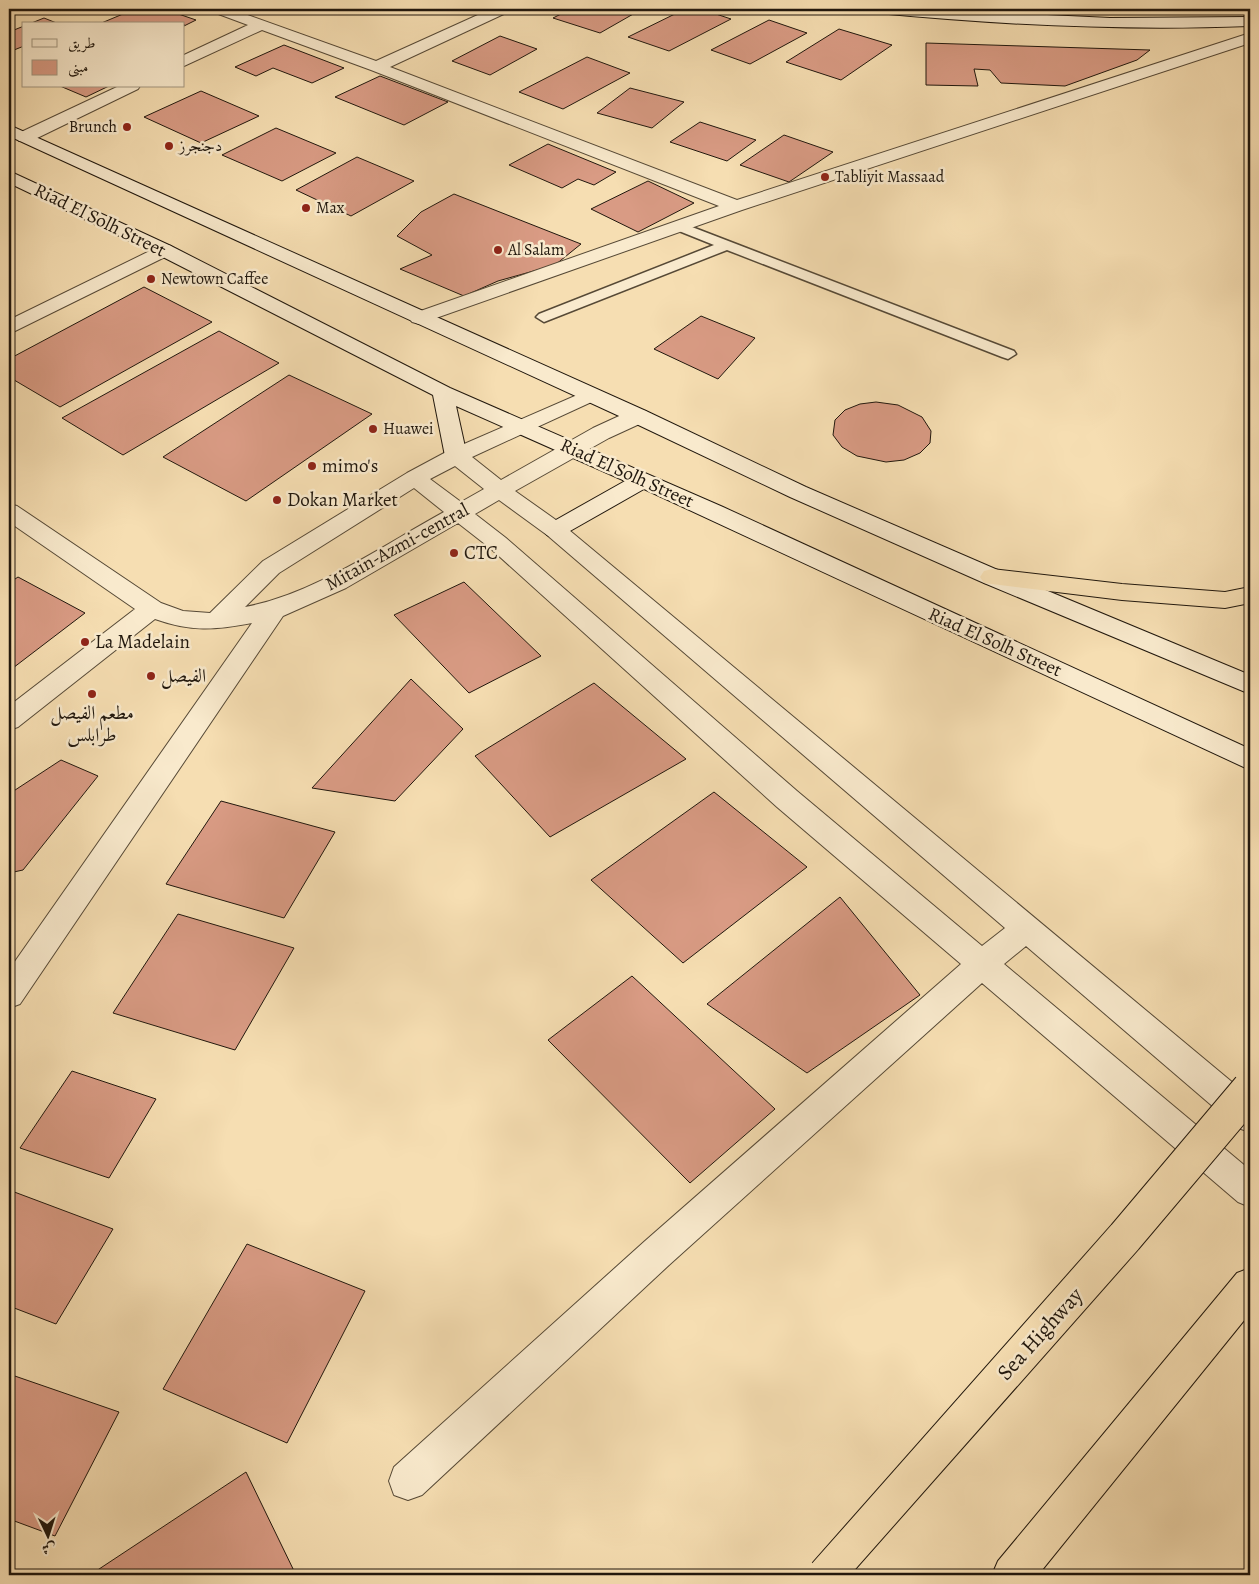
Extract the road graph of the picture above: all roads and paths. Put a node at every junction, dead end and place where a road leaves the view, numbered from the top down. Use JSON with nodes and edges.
{"nodes":[{"id":1,"x":218,"y":9,"type":"edge"},
{"id":2,"x":503,"y":9,"type":"edge"},
{"id":3,"x":878,"y":9,"type":"edge"},
{"id":4,"x":1250,"y":22,"type":"edge"},
{"id":5,"x":261,"y":25,"type":"junction"},
{"id":6,"x":1250,"y":38,"type":"edge"},
{"id":7,"x":185,"y":62,"type":"edge"},
{"id":8,"x":377,"y":67,"type":"junction"},
{"id":9,"x":127,"y":88,"type":"edge"},
{"id":10,"x":17,"y":134,"type":"edge"},
{"id":11,"x":9,"y":176,"type":"edge"},
{"id":12,"x":736,"y":206,"type":"junction"},
{"id":13,"x":679,"y":226,"type":"junction"},
{"id":14,"x":726,"y":244,"type":"junction"},
{"id":15,"x":164,"y":250,"type":"junction"},
{"id":16,"x":544,"y":317,"type":"dead end"},
{"id":17,"x":419,"y":318,"type":"junction"},
{"id":18,"x":9,"y":328,"type":"edge"},
{"id":19,"x":1008,"y":354,"type":"dead end"},
{"id":20,"x":443,"y":392,"type":"junction"},
{"id":21,"x":591,"y":395,"type":"junction"},
{"id":22,"x":638,"y":416,"type":"junction"},
{"id":23,"x":520,"y":427,"type":"junction"},
{"id":24,"x":572,"y":449,"type":"junction"},
{"id":25,"x":456,"y":456,"type":"junction"},
{"id":26,"x":415,"y":478,"type":"junction"},
{"id":27,"x":644,"y":480,"type":"junction"},
{"id":28,"x":499,"y":490,"type":"junction"},
{"id":29,"x":9,"y":511,"type":"edge"},
{"id":30,"x":460,"y":513,"type":"junction"},
{"id":31,"x":555,"y":530,"type":"junction"},
{"id":32,"x":992,"y":577,"type":"junction"},
{"id":33,"x":1250,"y":595,"type":"edge"},
{"id":34,"x":152,"y":609,"type":"junction"},
{"id":35,"x":274,"y":610,"type":"junction"},
{"id":36,"x":216,"y":621,"type":"junction"},
{"id":37,"x":1250,"y":685,"type":"edge"},
{"id":38,"x":9,"y":720,"type":"edge"},
{"id":39,"x":1250,"y":760,"type":"edge"},
{"id":40,"x":1026,"y":928,"type":"junction"},
{"id":41,"x":982,"y":964,"type":"junction"},
{"id":42,"x":9,"y":994,"type":"edge"},
{"id":43,"x":1250,"y":1089,"type":"edge"},
{"id":44,"x":1250,"y":1117,"type":"edge"},
{"id":45,"x":1250,"y":1191,"type":"edge"},
{"id":46,"x":1250,"y":1284,"type":"edge"},
{"id":47,"x":408,"y":1481,"type":"dead end"},
{"id":48,"x":826,"y":1575,"type":"edge"},
{"id":49,"x":1012,"y":1575,"type":"edge"}],
"edges":[{"from":1,"to":5,"type":"street"},
{"from":2,"to":8,"type":"street"},
{"from":3,"to":4,"type":"street"},
{"from":5,"to":7,"type":"street"},
{"from":5,"to":8,"type":"street"},
{"from":6,"to":12,"type":"street"},
{"from":8,"to":12,"type":"street"},
{"from":9,"to":10,"type":"street"},
{"from":10,"to":17,"type":"street"},
{"from":11,"to":15,"type":"street","name":"Riad El Solh Street"},
{"from":12,"to":13,"type":"street"},
{"from":13,"to":14,"type":"lane"},
{"from":13,"to":17,"type":"street"},
{"from":14,"to":16,"type":"lane"},
{"from":14,"to":19,"type":"lane"},
{"from":15,"to":18,"type":"street"},
{"from":15,"to":20,"type":"street","name":"Riad El Solh Street"},
{"from":17,"to":21,"type":"street"},
{"from":20,"to":23,"type":"street","name":"Riad El Solh Street"},
{"from":20,"to":25,"type":"street"},
{"from":21,"to":22,"type":"street"},
{"from":21,"to":23,"type":"street"},
{"from":22,"to":24,"type":"street","name":"Mitain-Azmi-central"},
{"from":22,"to":32,"type":"street"},
{"from":23,"to":24,"type":"street","name":"Riad El Solh Street"},
{"from":23,"to":25,"type":"street"},
{"from":24,"to":27,"type":"street","name":"Riad El Solh Street"},
{"from":24,"to":28,"type":"street","name":"Mitain-Azmi-central"},
{"from":25,"to":26,"type":"street"},
{"from":25,"to":28,"type":"street"},
{"from":26,"to":30,"type":"street"},
{"from":26,"to":36,"type":"street"},
{"from":27,"to":31,"type":"street"},
{"from":27,"to":39,"type":"street","name":"Riad El Solh Street"},
{"from":28,"to":30,"type":"street","name":"Mitain-Azmi-central"},
{"from":28,"to":31,"type":"street"},
{"from":29,"to":34,"type":"street","name":"Mitain-Azmi-central"},
{"from":30,"to":35,"type":"street","name":"Mitain-Azmi-central"},
{"from":30,"to":41,"type":"street"},
{"from":31,"to":40,"type":"street"},
{"from":32,"to":33,"type":"highway"},
{"from":32,"to":37,"type":"street"},
{"from":34,"to":36,"type":"street","name":"Mitain-Azmi-central"},
{"from":34,"to":38,"type":"street"},
{"from":35,"to":36,"type":"street","name":"Mitain-Azmi-central"},
{"from":35,"to":42,"type":"street"},
{"from":40,"to":41,"type":"street"},
{"from":40,"to":44,"type":"street"},
{"from":41,"to":45,"type":"street"},
{"from":41,"to":47,"type":"street"},
{"from":43,"to":48,"type":"highway","name":"Sea Highway","bridge":true},
{"from":46,"to":49,"type":"highway"}]}
